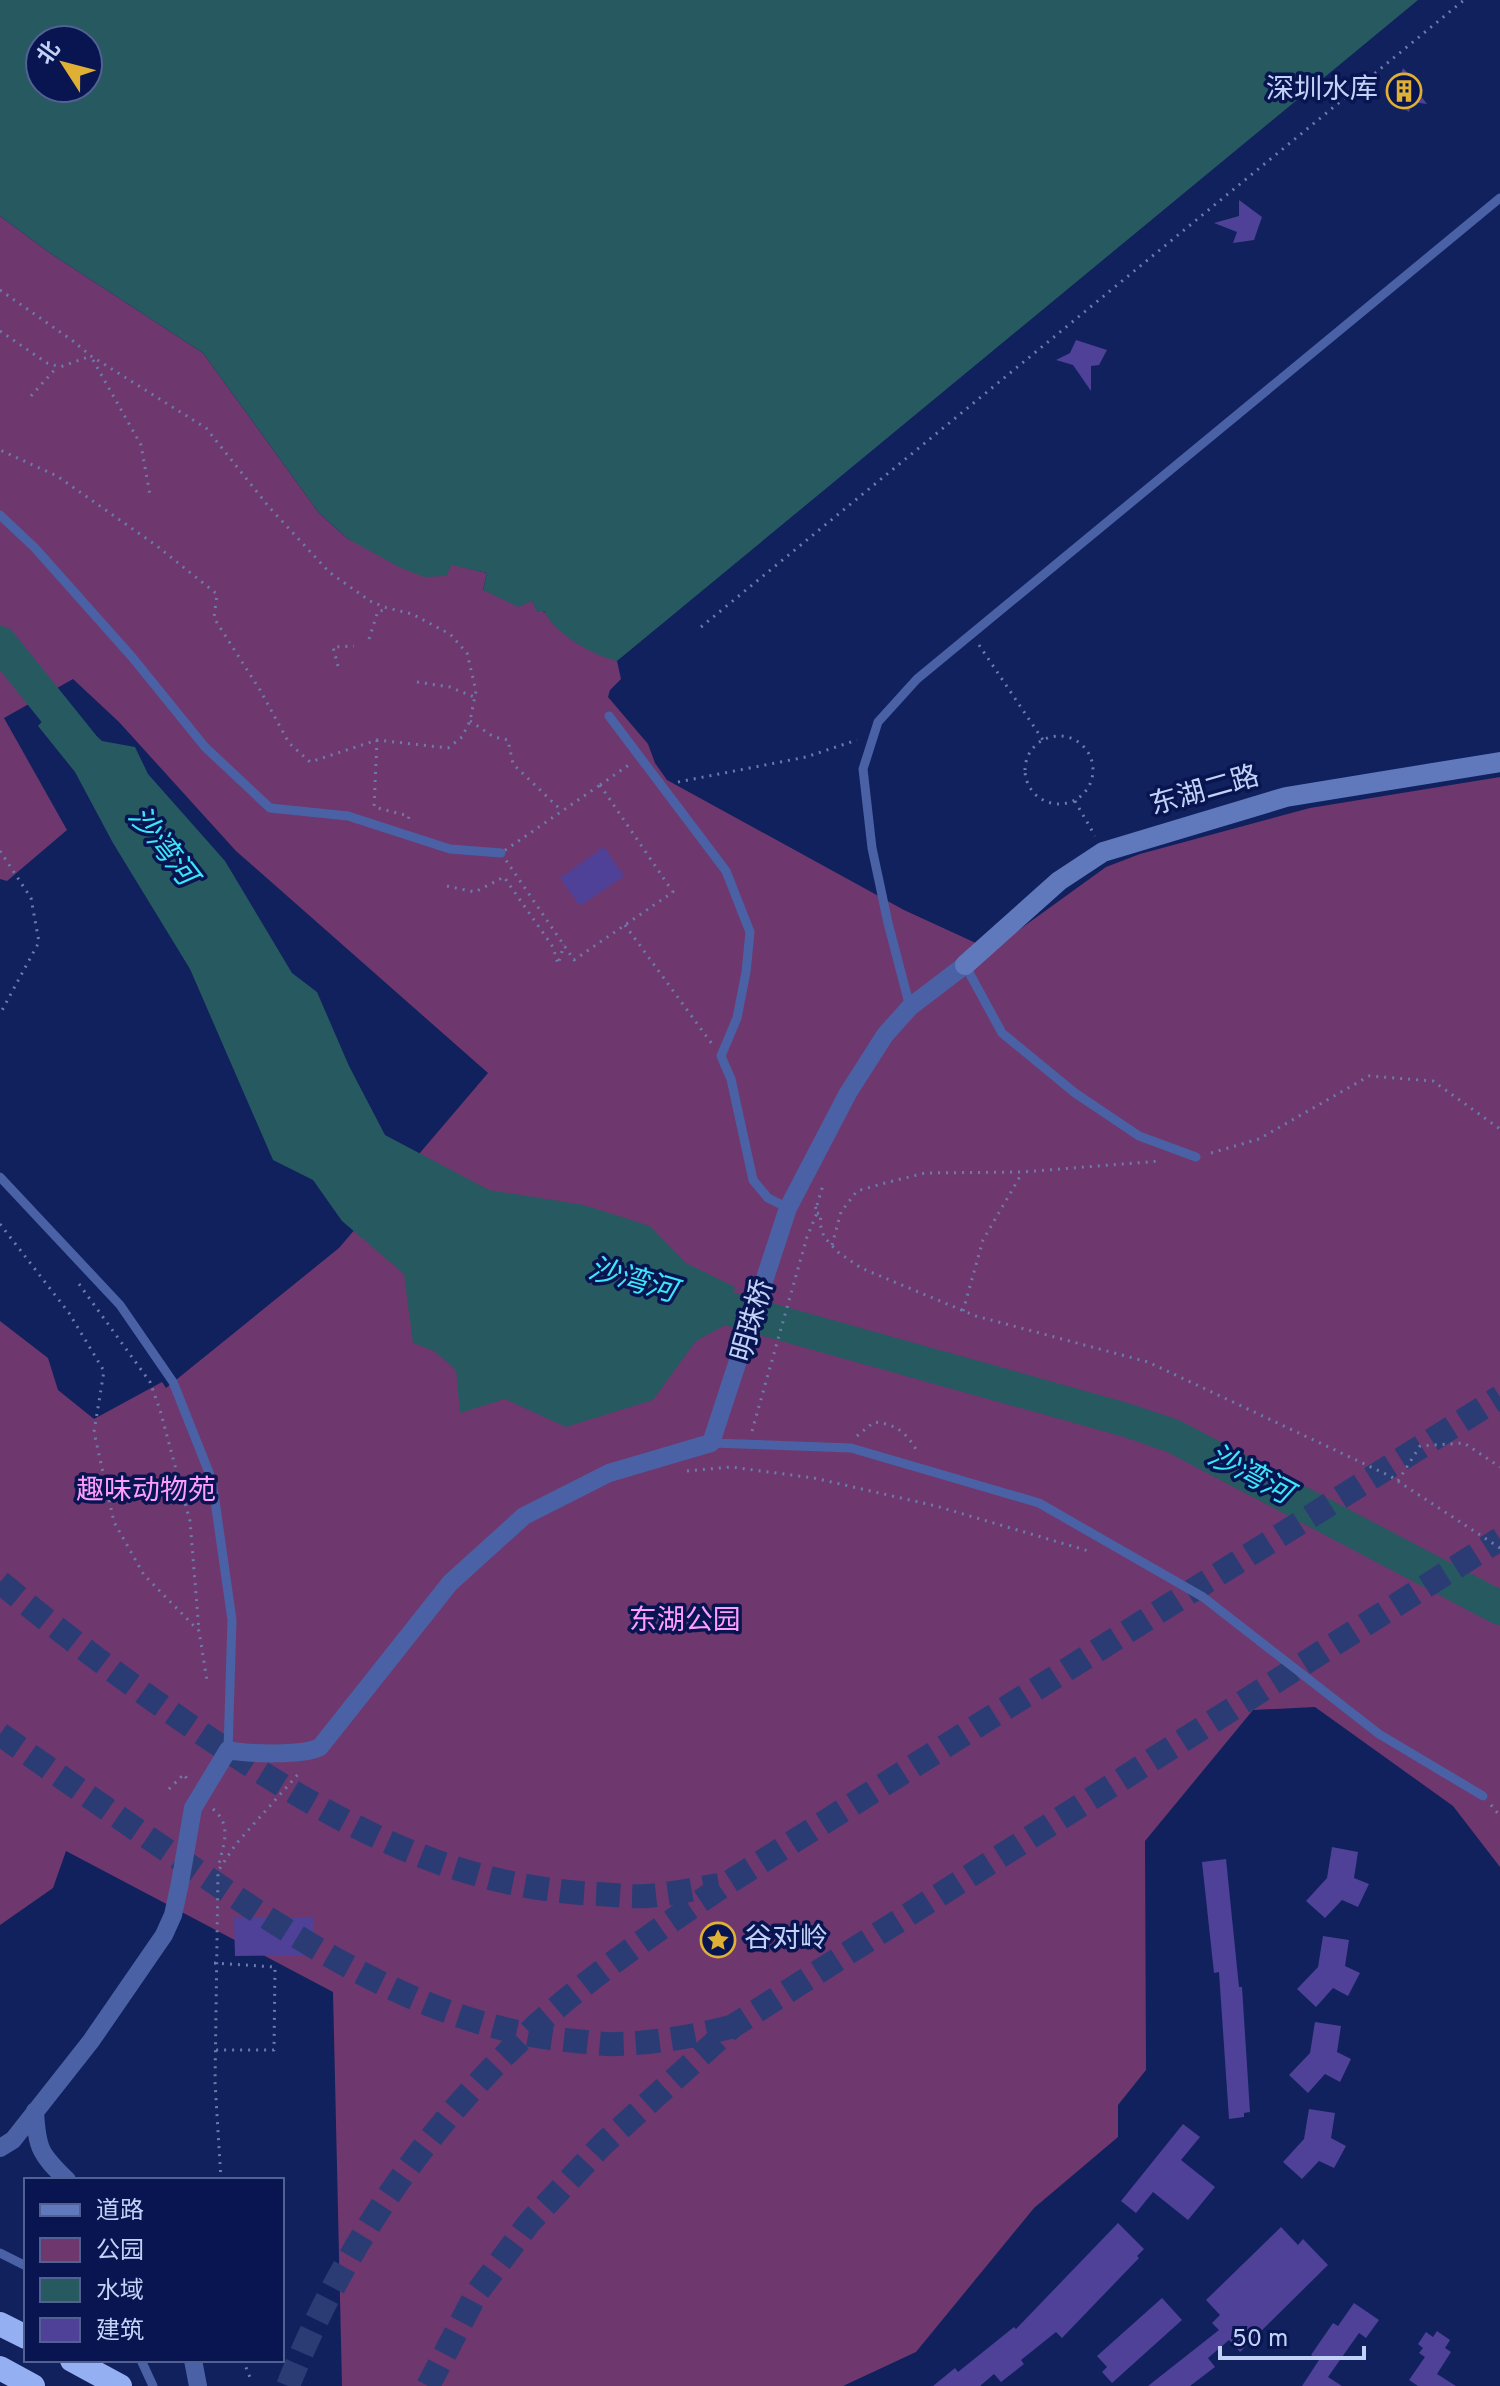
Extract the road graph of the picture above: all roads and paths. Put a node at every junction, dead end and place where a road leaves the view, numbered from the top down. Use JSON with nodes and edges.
{"nodes":[{"id":1,"x":1464,"y":0,"type":"edge"},
{"id":2,"x":1500,"y":198,"type":"edge"},
{"id":3,"x":0,"y":290,"type":"edge"},
{"id":4,"x":0,"y":331,"type":"edge"},
{"id":5,"x":91,"y":356,"type":"junction"},
{"id":6,"x":57,"y":367,"type":"junction"},
{"id":7,"x":31,"y":396,"type":"dead end"},
{"id":8,"x":0,"y":450,"type":"edge"},
{"id":9,"x":150,"y":495,"type":"dead end"},
{"id":10,"x":0,"y":515,"type":"edge"},
{"id":11,"x":390,"y":609,"type":"junction"},
{"id":12,"x":701,"y":627,"type":"dead end"},
{"id":13,"x":973,"y":634,"type":"junction"},
{"id":14,"x":369,"y":639,"type":"dead end"},
{"id":15,"x":354,"y":646,"type":"dead end"},
{"id":16,"x":338,"y":666,"type":"dead end"},
{"id":17,"x":417,"y":682,"type":"dead end"},
{"id":18,"x":474,"y":697,"type":"junction"},
{"id":19,"x":609,"y":716,"type":"dead end"},
{"id":20,"x":470,"y":721,"type":"junction"},
{"id":21,"x":875,"y":732,"type":"junction"},
{"id":22,"x":377,"y":740,"type":"junction"},
{"id":23,"x":1043,"y":740,"type":"junction"},
{"id":24,"x":640,"y":757,"type":"junction"},
{"id":25,"x":1500,"y":762,"type":"edge"},
{"id":26,"x":600,"y":785,"type":"junction"},
{"id":27,"x":663,"y":786,"type":"junction"},
{"id":28,"x":1075,"y":801,"type":"junction"},
{"id":29,"x":562,"y":811,"type":"junction"},
{"id":30,"x":409,"y":816,"type":"dead end"},
{"id":31,"x":0,"y":851,"type":"edge"},
{"id":32,"x":1103,"y":852,"type":"junction"},
{"id":33,"x":501,"y":853,"type":"junction"},
{"id":34,"x":514,"y":872,"type":"junction"},
{"id":35,"x":504,"y":877,"type":"junction"},
{"id":36,"x":447,"y":886,"type":"dead end"},
{"id":37,"x":625,"y":925,"type":"junction"},
{"id":38,"x":564,"y":945,"type":"junction"},
{"id":39,"x":965,"y":965,"type":"junction"},
{"id":40,"x":910,"y":1007,"type":"junction"},
{"id":41,"x":0,"y":1014,"type":"edge"},
{"id":42,"x":721,"y":1056,"type":"junction"},
{"id":43,"x":1500,"y":1129,"type":"edge"},
{"id":44,"x":1196,"y":1157,"type":"junction"},
{"id":45,"x":1023,"y":1172,"type":"junction"},
{"id":46,"x":0,"y":1177,"type":"edge"},
{"id":47,"x":811,"y":1194,"type":"dead end"},
{"id":48,"x":788,"y":1208,"type":"junction"},
{"id":49,"x":817,"y":1213,"type":"junction"},
{"id":50,"x":0,"y":1224,"type":"edge"},
{"id":51,"x":832,"y":1245,"type":"junction"},
{"id":52,"x":75,"y":1279,"type":"dead end"},
{"id":53,"x":963,"y":1311,"type":"junction"},
{"id":54,"x":754,"y":1420,"type":"dead end"},
{"id":55,"x":711,"y":1443,"type":"junction"},
{"id":56,"x":847,"y":1448,"type":"junction"},
{"id":57,"x":1500,"y":1467,"type":"edge"},
{"id":58,"x":924,"y":1469,"type":"junction"},
{"id":59,"x":686,"y":1471,"type":"dead end"},
{"id":60,"x":1398,"y":1481,"type":"junction"},
{"id":61,"x":1500,"y":1548,"type":"edge"},
{"id":62,"x":1103,"y":1555,"type":"dead end"},
{"id":63,"x":199,"y":1631,"type":"junction"},
{"id":64,"x":207,"y":1681,"type":"dead end"},
{"id":65,"x":228,"y":1750,"type":"junction"},
{"id":66,"x":302,"y":1770,"type":"dead end"},
{"id":67,"x":169,"y":1789,"type":"dead end"},
{"id":68,"x":1483,"y":1796,"type":"dead end"},
{"id":69,"x":199,"y":1797,"type":"junction"},
{"id":70,"x":218,"y":1871,"type":"junction"},
{"id":71,"x":214,"y":1963,"type":"junction"},
{"id":72,"x":215,"y":2050,"type":"junction"},
{"id":73,"x":35,"y":2111,"type":"junction"},
{"id":74,"x":0,"y":2148,"type":"edge"},
{"id":75,"x":65,"y":2178,"type":"edge"},
{"id":76,"x":221,"y":2178,"type":"edge"},
{"id":77,"x":0,"y":2253,"type":"edge"},
{"id":78,"x":24,"y":2265,"type":"edge"},
{"id":79,"x":0,"y":2324,"type":"edge"},
{"id":80,"x":24,"y":2336,"type":"edge"},
{"id":81,"x":76,"y":2362,"type":"edge"},
{"id":82,"x":142,"y":2362,"type":"edge"},
{"id":83,"x":193,"y":2362,"type":"edge"},
{"id":84,"x":244,"y":2362,"type":"edge"},
{"id":85,"x":0,"y":2368,"type":"edge"},
{"id":86,"x":251,"y":2380,"type":"dead end"},
{"id":87,"x":33,"y":2386,"type":"edge"},
{"id":88,"x":120,"y":2386,"type":"edge"},
{"id":89,"x":153,"y":2386,"type":"edge"},
{"id":90,"x":198,"y":2386,"type":"edge"}],
"edges":[{"from":1,"to":12,"type":"path"},
{"from":2,"to":13,"type":"lane"},
{"from":3,"to":5,"type":"path"},
{"from":4,"to":6,"type":"path"},
{"from":5,"to":6,"type":"path"},
{"from":5,"to":9,"type":"path"},
{"from":5,"to":11,"type":"path"},
{"from":6,"to":7,"type":"path"},
{"from":8,"to":22,"type":"path"},
{"from":10,"to":33,"type":"lane"},
{"from":11,"to":14,"type":"path"},
{"from":11,"to":18,"type":"path"},
{"from":13,"to":21,"type":"lane"},
{"from":13,"to":23,"type":"path"},
{"from":15,"to":16,"type":"path"},
{"from":17,"to":18,"type":"path"},
{"from":18,"to":20,"type":"path"},
{"from":19,"to":24,"type":"lane"},
{"from":20,"to":22,"type":"path"},
{"from":20,"to":29,"type":"path"},
{"from":21,"to":27,"type":"path"},
{"from":21,"to":40,"type":"lane"},
{"from":22,"to":30,"type":"path"},
{"from":23,"to":28,"type":"path"},
{"from":23,"to":28,"type":"path"},
{"from":24,"to":26,"type":"path"},
{"from":24,"to":27,"type":"lane"},
{"from":25,"to":32,"type":"street","name":"东湖二路"},
{"from":26,"to":29,"type":"path"},
{"from":26,"to":37,"type":"path"},
{"from":27,"to":42,"type":"lane"},
{"from":28,"to":32,"type":"path"},
{"from":29,"to":33,"type":"path"},
{"from":31,"to":41,"type":"path"},
{"from":32,"to":39,"type":"street","name":"东湖二路"},
{"from":33,"to":34,"type":"path"},
{"from":34,"to":35,"type":"path"},
{"from":34,"to":38,"type":"path"},
{"from":35,"to":36,"type":"path"},
{"from":35,"to":38,"type":"path"},
{"from":37,"to":38,"type":"path"},
{"from":37,"to":42,"type":"path"},
{"from":39,"to":40,"type":"street","name":"明珠桥"},
{"from":39,"to":44,"type":"lane"},
{"from":40,"to":48,"type":"street","name":"明珠桥"},
{"from":42,"to":48,"type":"lane"},
{"from":43,"to":44,"type":"path"},
{"from":44,"to":45,"type":"path"},
{"from":45,"to":51,"type":"path"},
{"from":45,"to":53,"type":"path"},
{"from":46,"to":65,"type":"lane"},
{"from":47,"to":49,"type":"path"},
{"from":48,"to":55,"type":"street","name":"明珠桥"},
{"from":49,"to":51,"type":"path"},
{"from":49,"to":54,"type":"path","name":"明珠桥"},
{"from":50,"to":63,"type":"path"},
{"from":51,"to":53,"type":"path"},
{"from":52,"to":63,"type":"path"},
{"from":53,"to":60,"type":"path"},
{"from":55,"to":56,"type":"lane"},
{"from":55,"to":65,"type":"street"},
{"from":56,"to":58,"type":"lane"},
{"from":56,"to":58,"type":"path"},
{"from":57,"to":60,"type":"path"},
{"from":58,"to":68,"type":"lane"},
{"from":59,"to":62,"type":"path"},
{"from":60,"to":61,"type":"path"},
{"from":63,"to":64,"type":"path"},
{"from":65,"to":69,"type":"street"},
{"from":66,"to":70,"type":"path"},
{"from":67,"to":69,"type":"path"},
{"from":69,"to":70,"type":"path"},
{"from":69,"to":73,"type":"street"},
{"from":70,"to":71,"type":"path"},
{"from":71,"to":72,"type":"path"},
{"from":71,"to":72,"type":"path"},
{"from":72,"to":76,"type":"path"},
{"from":73,"to":74,"type":"street"},
{"from":73,"to":75,"type":"street"},
{"from":77,"to":78,"type":"lane"},
{"from":79,"to":80,"type":"highway"},
{"from":81,"to":88,"type":"highway"},
{"from":82,"to":89,"type":"lane"},
{"from":83,"to":90,"type":"street"},
{"from":84,"to":86,"type":"path"},
{"from":85,"to":87,"type":"highway"}]}
